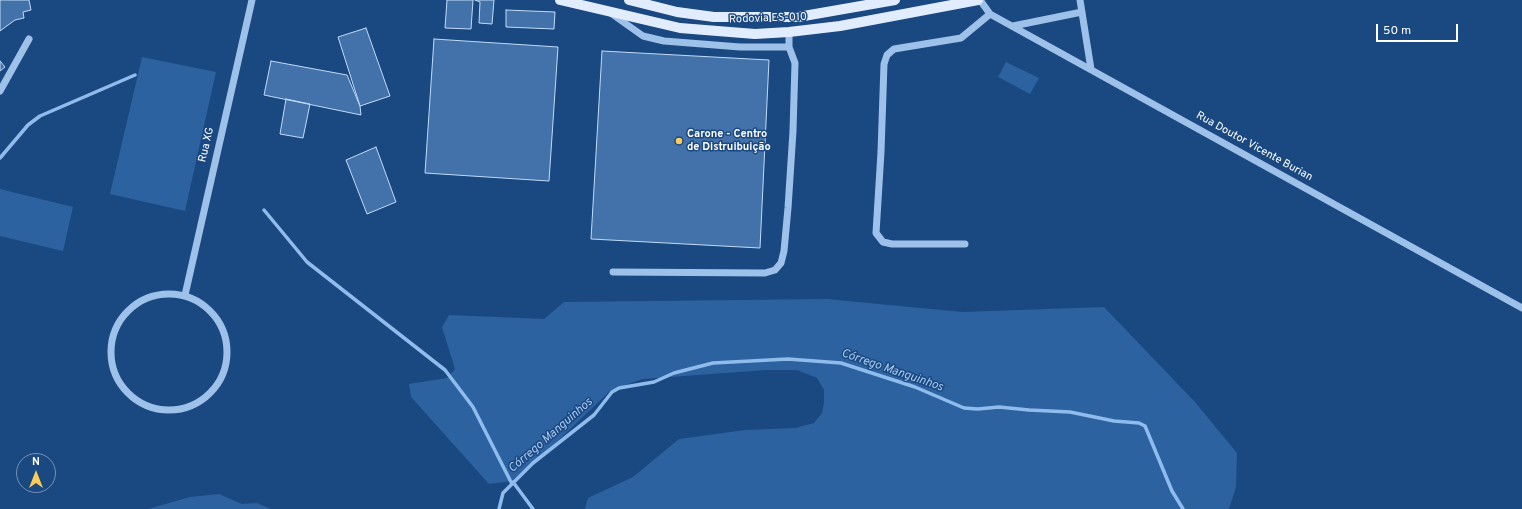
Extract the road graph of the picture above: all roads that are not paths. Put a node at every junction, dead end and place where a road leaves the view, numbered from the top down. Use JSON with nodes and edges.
{"nodes":[{"id":1,"x":252,"y":0,"type":"edge"},
{"id":2,"x":560,"y":0,"type":"edge"},
{"id":3,"x":630,"y":0,"type":"edge"},
{"id":4,"x":896,"y":0,"type":"edge"},
{"id":5,"x":979,"y":0,"type":"edge"},
{"id":6,"x":1080,"y":0,"type":"edge"},
{"id":7,"x":610,"y":12,"type":"junction"},
{"id":8,"x":1082,"y":12,"type":"junction"},
{"id":9,"x":990,"y":14,"type":"junction"},
{"id":10,"x":1013,"y":26,"type":"junction"},
{"id":11,"x":789,"y":32,"type":"junction"},
{"id":12,"x":29,"y":39,"type":"dead end"},
{"id":13,"x":789,"y":47,"type":"junction"},
{"id":14,"x":1091,"y":69,"type":"junction"},
{"id":15,"x":0,"y":90,"type":"edge"},
{"id":16,"x":965,"y":244,"type":"dead end"},
{"id":17,"x":612,"y":272,"type":"dead end"},
{"id":18,"x":184,"y":295,"type":"junction"},
{"id":19,"x":1522,"y":308,"type":"edge"}],
"edges":[{"from":1,"to":18,"type":"street","name":"Rua XG"},
{"from":2,"to":7,"type":"main road","name":"Rodovia ES-010"},
{"from":3,"to":4,"type":"main road","name":"Rodovia ES-010"},
{"from":5,"to":9,"type":"street","name":"Rua Doutor Vicente Burian"},
{"from":5,"to":11,"type":"main road","name":"Rodovia ES-010"},
{"from":6,"to":8,"type":"street"},
{"from":7,"to":11,"type":"main road","name":"Rodovia ES-010"},
{"from":7,"to":13,"type":"street"},
{"from":8,"to":10,"type":"street"},
{"from":8,"to":14,"type":"street"},
{"from":9,"to":10,"type":"street","name":"Rua Doutor Vicente Burian"},
{"from":9,"to":16,"type":"street"},
{"from":10,"to":14,"type":"street","name":"Rua Doutor Vicente Burian"},
{"from":11,"to":13,"type":"street"},
{"from":12,"to":15,"type":"street"},
{"from":13,"to":17,"type":"street"},
{"from":14,"to":19,"type":"street","name":"Rua Doutor Vicente Burian"},
{"from":18,"to":18,"type":"street"}]}
